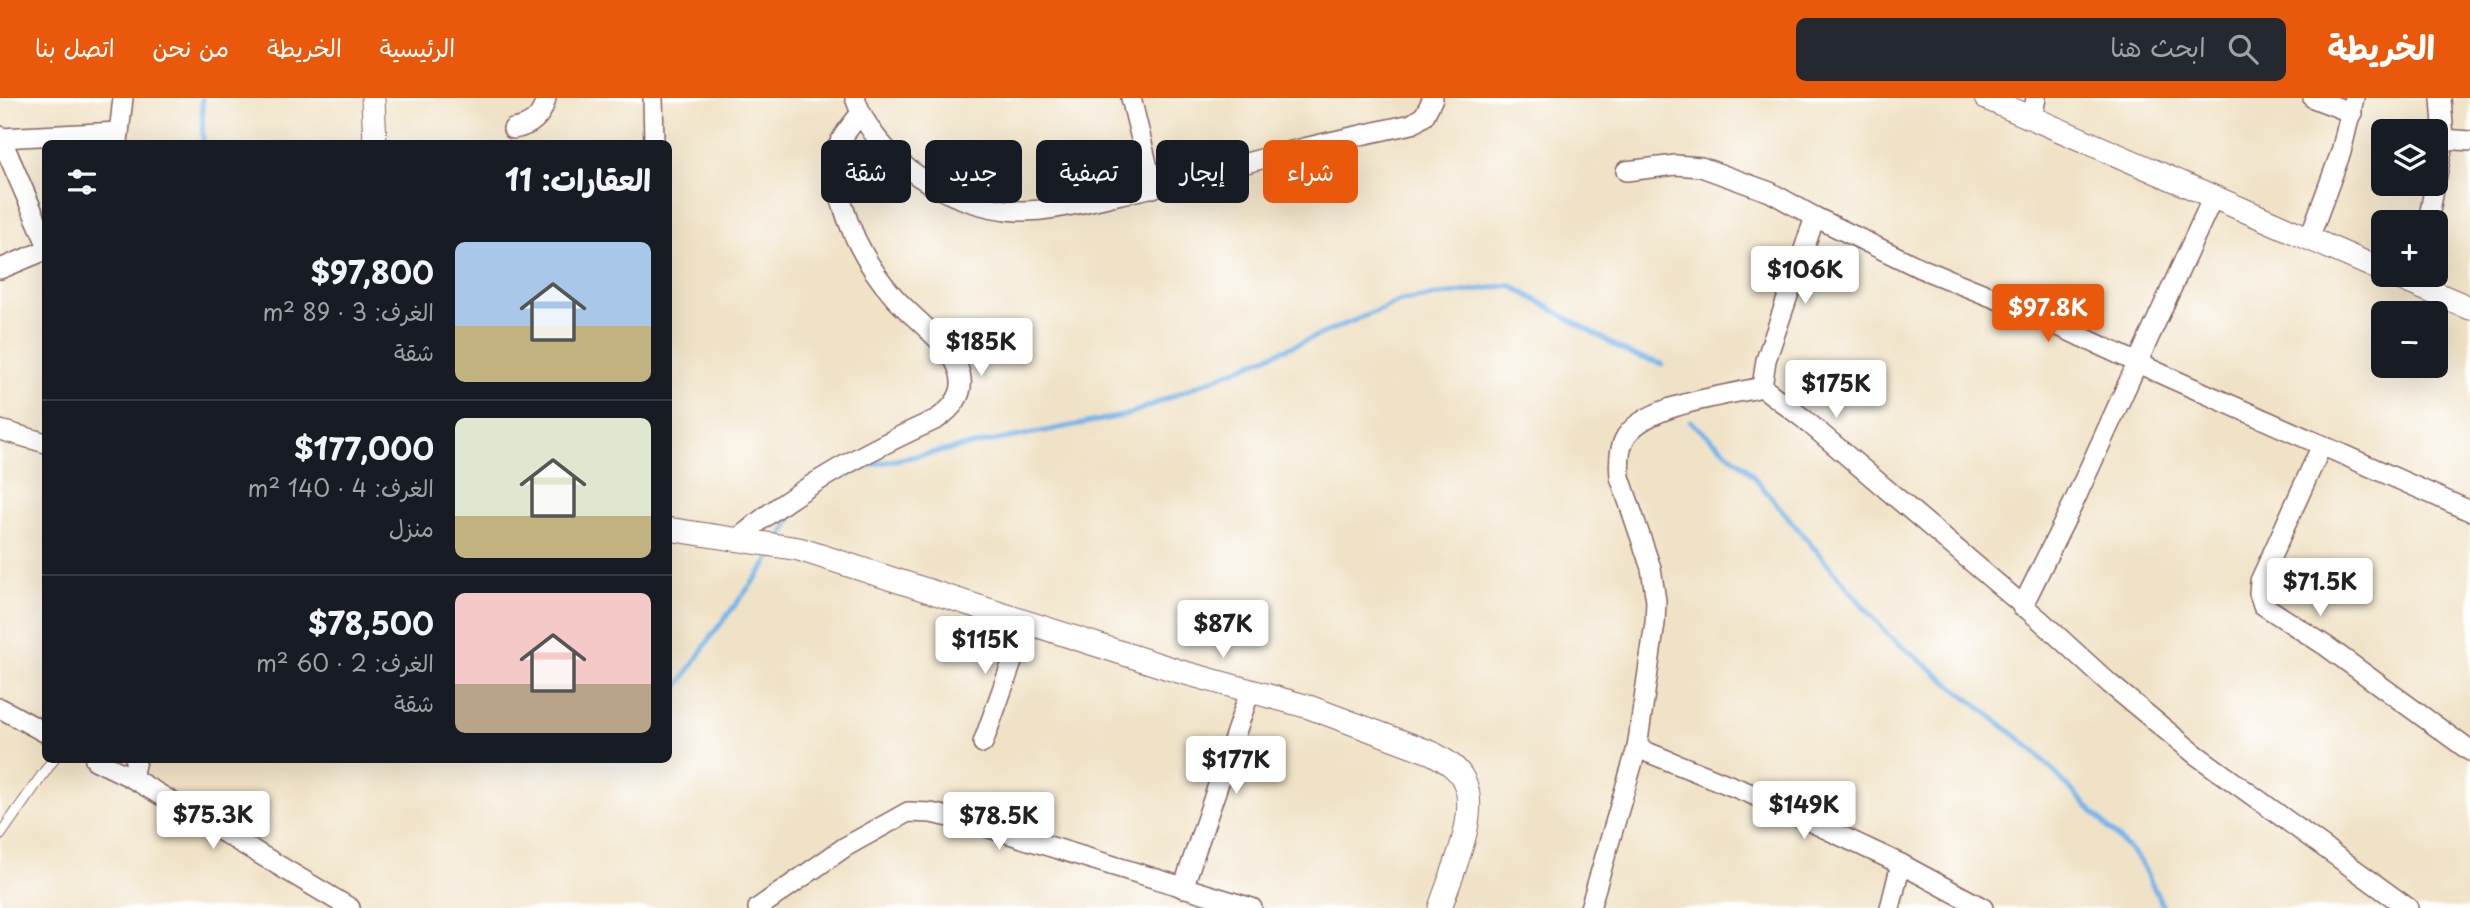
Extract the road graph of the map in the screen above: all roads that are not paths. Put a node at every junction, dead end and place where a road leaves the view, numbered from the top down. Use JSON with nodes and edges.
{"nodes":[{"id":1,"x":123,"y":98,"type":"edge"},
{"id":2,"x":373,"y":98,"type":"edge"},
{"id":3,"x":546,"y":98,"type":"edge"},
{"id":4,"x":653,"y":98,"type":"edge"},
{"id":5,"x":1130,"y":98,"type":"edge"},
{"id":6,"x":1433,"y":98,"type":"edge"},
{"id":7,"x":1986,"y":98,"type":"edge"},
{"id":8,"x":2313,"y":98,"type":"edge"},
{"id":9,"x":2441,"y":98,"type":"edge"},
{"id":10,"x":858,"y":106,"type":"edge"},
{"id":11,"x":2353,"y":106,"type":"edge"},
{"id":12,"x":2034,"y":108,"type":"edge"},
{"id":13,"x":2443,"y":119,"type":"edge"},
{"id":14,"x":513,"y":129,"type":"dead end"},
{"id":15,"x":0,"y":137,"type":"edge"},
{"id":16,"x":119,"y":138,"type":"edge"},
{"id":17,"x":2448,"y":139,"type":"edge"},
{"id":18,"x":375,"y":140,"type":"edge"},
{"id":19,"x":653,"y":140,"type":"edge"},
{"id":20,"x":2470,"y":141,"type":"edge"},
{"id":21,"x":1626,"y":172,"type":"dead end"},
{"id":22,"x":1153,"y":188,"type":"junction"},
{"id":23,"x":2213,"y":197,"type":"junction"},
{"id":24,"x":1815,"y":217,"type":"junction"},
{"id":25,"x":42,"y":233,"type":"edge"},
{"id":26,"x":2309,"y":239,"type":"junction"},
{"id":27,"x":42,"y":252,"type":"edge"},
{"id":28,"x":2371,"y":265,"type":"edge"},
{"id":29,"x":0,"y":269,"type":"edge"},
{"id":30,"x":2430,"y":287,"type":"edge"},
{"id":31,"x":2470,"y":308,"type":"edge"},
{"id":32,"x":2137,"y":363,"type":"junction"},
{"id":33,"x":1762,"y":387,"type":"junction"},
{"id":34,"x":0,"y":430,"type":"edge"},
{"id":35,"x":42,"y":442,"type":"edge"},
{"id":36,"x":2322,"y":445,"type":"junction"},
{"id":37,"x":2470,"y":511,"type":"edge"},
{"id":38,"x":672,"y":530,"type":"edge"},
{"id":39,"x":738,"y":538,"type":"junction"},
{"id":40,"x":2022,"y":607,"type":"junction"},
{"id":41,"x":1026,"y":623,"type":"junction"},
{"id":42,"x":1250,"y":691,"type":"junction"},
{"id":43,"x":0,"y":708,"type":"edge"},
{"id":44,"x":42,"y":731,"type":"edge"},
{"id":45,"x":984,"y":743,"type":"dead end"},
{"id":46,"x":1637,"y":748,"type":"junction"},
{"id":47,"x":2470,"y":751,"type":"edge"},
{"id":48,"x":51,"y":763,"type":"edge"},
{"id":49,"x":108,"y":763,"type":"edge"},
{"id":50,"x":134,"y":769,"type":"edge"},
{"id":51,"x":0,"y":835,"type":"edge"},
{"id":52,"x":1901,"y":864,"type":"junction"},
{"id":53,"x":1183,"y":888,"type":"junction"},
{"id":54,"x":350,"y":908,"type":"edge"},
{"id":55,"x":758,"y":908,"type":"edge"},
{"id":56,"x":1252,"y":908,"type":"edge"},
{"id":57,"x":1440,"y":908,"type":"edge"},
{"id":58,"x":1590,"y":908,"type":"edge"},
{"id":59,"x":1890,"y":908,"type":"edge"},
{"id":60,"x":1983,"y":908,"type":"edge"},
{"id":61,"x":2408,"y":908,"type":"edge"}],
"edges":[{"from":1,"to":16,"type":"street"},
{"from":2,"to":18,"type":"street"},
{"from":3,"to":14,"type":"street"},
{"from":4,"to":19,"type":"street"},
{"from":5,"to":22,"type":"street"},
{"from":6,"to":22,"type":"street"},
{"from":7,"to":12,"type":"street"},
{"from":8,"to":11,"type":"street"},
{"from":9,"to":13,"type":"street"},
{"from":10,"to":22,"type":"street"},
{"from":10,"to":39,"type":"street"},
{"from":11,"to":26,"type":"street"},
{"from":12,"to":23,"type":"street"},
{"from":15,"to":16,"type":"street"},
{"from":15,"to":25,"type":"street"},
{"from":17,"to":20,"type":"street"},
{"from":21,"to":24,"type":"street"},
{"from":23,"to":26,"type":"street"},
{"from":23,"to":32,"type":"street"},
{"from":24,"to":32,"type":"street"},
{"from":24,"to":33,"type":"street"},
{"from":26,"to":28,"type":"street"},
{"from":27,"to":29,"type":"street"},
{"from":30,"to":31,"type":"street"},
{"from":32,"to":36,"type":"street"},
{"from":32,"to":40,"type":"street"},
{"from":33,"to":40,"type":"street"},
{"from":33,"to":46,"type":"street"},
{"from":34,"to":35,"type":"street"},
{"from":36,"to":37,"type":"street"},
{"from":36,"to":47,"type":"street"},
{"from":38,"to":39,"type":"street"},
{"from":39,"to":41,"type":"street"},
{"from":40,"to":61,"type":"street"},
{"from":41,"to":42,"type":"street"},
{"from":41,"to":45,"type":"street"},
{"from":42,"to":53,"type":"street"},
{"from":42,"to":57,"type":"street"},
{"from":43,"to":44,"type":"street"},
{"from":46,"to":52,"type":"street"},
{"from":46,"to":58,"type":"street"},
{"from":48,"to":51,"type":"lane"},
{"from":49,"to":50,"type":"street"},
{"from":50,"to":54,"type":"street"},
{"from":52,"to":59,"type":"street"},
{"from":52,"to":60,"type":"street"},
{"from":53,"to":55,"type":"street"},
{"from":53,"to":56,"type":"street"}]}
